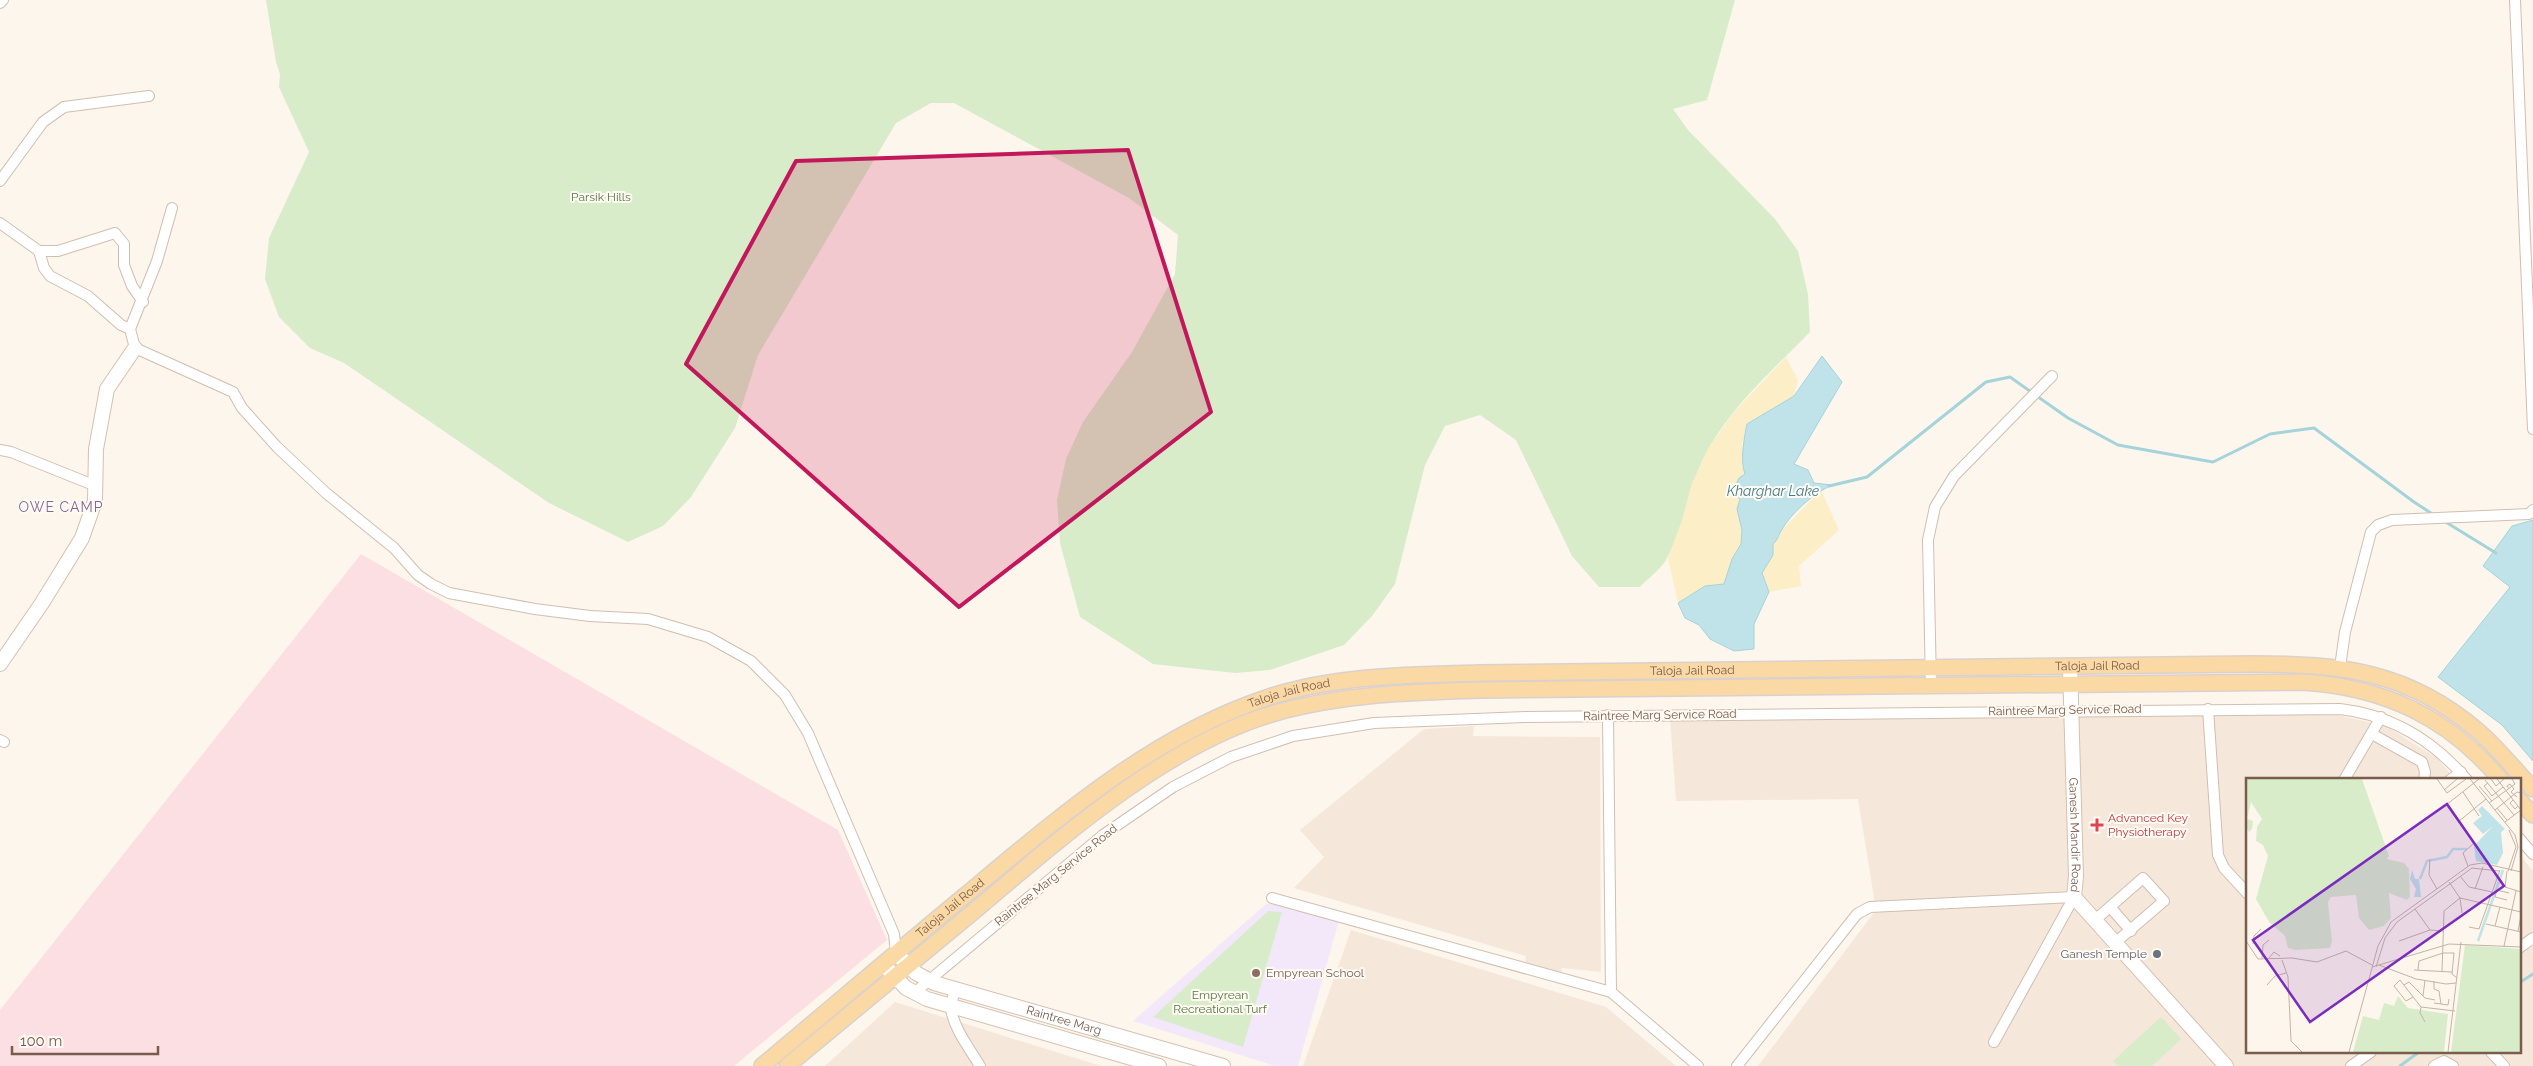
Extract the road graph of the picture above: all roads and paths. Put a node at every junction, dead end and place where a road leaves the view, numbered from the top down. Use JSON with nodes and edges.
{"nodes":[{"id":1,"x":3,"y":0,"type":"edge"},
{"id":2,"x":2515,"y":0,"type":"edge"},
{"id":3,"x":0,"y":3,"type":"edge"},
{"id":4,"x":149,"y":96,"type":"dead end"},
{"id":5,"x":0,"y":181,"type":"edge"},
{"id":6,"x":172,"y":208,"type":"dead end"},
{"id":7,"x":2529,"y":218,"type":"edge"},
{"id":8,"x":0,"y":223,"type":"edge"},
{"id":9,"x":39,"y":254,"type":"junction"},
{"id":10,"x":143,"y":302,"type":"junction"},
{"id":11,"x":130,"y":328,"type":"junction"},
{"id":12,"x":135,"y":348,"type":"junction"},
{"id":13,"x":2052,"y":376,"type":"dead end"},
{"id":14,"x":2533,"y":429,"type":"edge"},
{"id":15,"x":0,"y":450,"type":"edge"},
{"id":16,"x":96,"y":486,"type":"junction"},
{"id":17,"x":2533,"y":510,"type":"edge"},
{"id":18,"x":0,"y":664,"type":"edge"},
{"id":19,"x":2070,"y":666,"type":"junction"},
{"id":20,"x":1930,"y":668,"type":"junction"},
{"id":21,"x":2340,"y":668,"type":"junction"},
{"id":22,"x":2070,"y":684,"type":"junction"},
{"id":23,"x":1931,"y":685,"type":"junction"},
{"id":24,"x":2208,"y":709,"type":"junction"},
{"id":25,"x":2071,"y":711,"type":"junction"},
{"id":26,"x":1608,"y":715,"type":"junction"},
{"id":27,"x":2381,"y":717,"type":"junction"},
{"id":28,"x":2372,"y":734,"type":"junction"},
{"id":29,"x":2464,"y":776,"type":"edge"},
{"id":30,"x":2345,"y":778,"type":"edge"},
{"id":31,"x":2424,"y":778,"type":"edge"},
{"id":32,"x":2499,"y":778,"type":"edge"},
{"id":33,"x":2533,"y":789,"type":"edge"},
{"id":34,"x":2520,"y":801,"type":"edge"},
{"id":35,"x":2533,"y":815,"type":"edge"},
{"id":36,"x":2520,"y":839,"type":"edge"},
{"id":37,"x":2533,"y":854,"type":"edge"},
{"id":38,"x":2246,"y":891,"type":"edge"},
{"id":39,"x":2074,"y":897,"type":"junction"},
{"id":40,"x":1272,"y":898,"type":"dead end"},
{"id":41,"x":2111,"y":908,"type":"junction"},
{"id":42,"x":2095,"y":920,"type":"junction"},
{"id":43,"x":2131,"y":930,"type":"junction"},
{"id":44,"x":2533,"y":938,"type":"edge"},
{"id":45,"x":2116,"y":942,"type":"junction"},
{"id":46,"x":2520,"y":947,"type":"edge"},
{"id":47,"x":896,"y":953,"type":"junction"},
{"id":48,"x":884,"y":964,"type":"junction"},
{"id":49,"x":908,"y":966,"type":"junction"},
{"id":50,"x":895,"y":977,"type":"junction"},
{"id":51,"x":928,"y":980,"type":"junction"},
{"id":52,"x":955,"y":990,"type":"junction"},
{"id":53,"x":1611,"y":992,"type":"junction"},
{"id":54,"x":914,"y":993,"type":"junction"},
{"id":55,"x":951,"y":1006,"type":"junction"},
{"id":56,"x":1994,"y":1042,"type":"dead end"},
{"id":57,"x":2368,"y":1054,"type":"edge"},
{"id":58,"x":2493,"y":1054,"type":"edge"},
{"id":59,"x":762,"y":1066,"type":"edge"},
{"id":60,"x":787,"y":1066,"type":"edge"},
{"id":61,"x":980,"y":1066,"type":"edge"},
{"id":62,"x":1159,"y":1066,"type":"edge"},
{"id":63,"x":1223,"y":1066,"type":"edge"},
{"id":64,"x":1698,"y":1066,"type":"edge"},
{"id":65,"x":1737,"y":1066,"type":"edge"},
{"id":66,"x":2226,"y":1066,"type":"edge"},
{"id":67,"x":2351,"y":1066,"type":"edge"},
{"id":68,"x":2434,"y":1066,"type":"edge"},
{"id":69,"x":2453,"y":1066,"type":"edge"},
{"id":70,"x":2504,"y":1066,"type":"edge"}],
"edges":[{"from":1,"to":3,"type":"street"},
{"from":2,"to":7,"type":"street"},
{"from":4,"to":5,"type":"street"},
{"from":6,"to":10,"type":"street"},
{"from":7,"to":14,"type":"street"},
{"from":8,"to":9,"type":"street"},
{"from":9,"to":10,"type":"street"},
{"from":9,"to":11,"type":"street"},
{"from":10,"to":11,"type":"street"},
{"from":11,"to":12,"type":"street"},
{"from":12,"to":16,"type":"street"},
{"from":12,"to":47,"type":"street"},
{"from":13,"to":20,"type":"street"},
{"from":15,"to":16,"type":"street"},
{"from":16,"to":18,"type":"street"},
{"from":17,"to":21,"type":"street"},
{"from":19,"to":20,"type":"main road","name":"Taloja Jail Road"},
{"from":19,"to":21,"type":"main road","name":"Taloja Jail Road"},
{"from":19,"to":22,"type":"street","name":"Ganesh Mandir Road"},
{"from":20,"to":23,"type":"street"},
{"from":20,"to":47,"type":"main road","name":"Taloja Jail Road"},
{"from":21,"to":33,"type":"main road","name":"Taloja Jail Road"},
{"from":22,"to":23,"type":"main road","name":"Taloja Jail Road"},
{"from":22,"to":25,"type":"street","name":"Ganesh Mandir Road"},
{"from":22,"to":32,"type":"main road","name":"Taloja Jail Road"},
{"from":23,"to":49,"type":"main road","name":"Taloja Jail Road"},
{"from":24,"to":25,"type":"street","name":"Raintree Marg Service Road"},
{"from":24,"to":27,"type":"street","name":"Raintree Marg Service Road"},
{"from":24,"to":38,"type":"street"},
{"from":25,"to":26,"type":"street","name":"Raintree Marg Service Road"},
{"from":25,"to":39,"type":"street","name":"Ganesh Mandir Road"},
{"from":26,"to":51,"type":"street","name":"Raintree Marg Service Road"},
{"from":26,"to":53,"type":"street"},
{"from":27,"to":28,"type":"street"},
{"from":27,"to":29,"type":"street","name":"Raintree Marg Service Road"},
{"from":28,"to":30,"type":"street"},
{"from":28,"to":31,"type":"street"},
{"from":34,"to":35,"type":"main road"},
{"from":36,"to":37,"type":"street"},
{"from":39,"to":42,"type":"street","name":"Ganesh Mandir Road"},
{"from":39,"to":56,"type":"street"},
{"from":39,"to":65,"type":"street"},
{"from":40,"to":53,"type":"street"},
{"from":41,"to":42,"type":"street"},
{"from":41,"to":43,"type":"street"},
{"from":41,"to":43,"type":"street"},
{"from":42,"to":45,"type":"street","name":"Ganesh Mandir Road"},
{"from":43,"to":45,"type":"street"},
{"from":44,"to":46,"type":"street"},
{"from":45,"to":66,"type":"street","name":"Ganesh Mandir Road"},
{"from":47,"to":48,"type":"main road"},
{"from":47,"to":49,"type":"street","name":"Raintree Marg"},
{"from":48,"to":50,"type":"street","name":"Raintree Marg"},
{"from":48,"to":59,"type":"main road"},
{"from":49,"to":50,"type":"main road"},
{"from":49,"to":51,"type":"street","name":"Raintree Marg"},
{"from":50,"to":54,"type":"street","name":"Raintree Marg"},
{"from":50,"to":60,"type":"main road"},
{"from":51,"to":52,"type":"street","name":"Raintree Marg"},
{"from":51,"to":54,"type":"street","name":"Raintree Marg Service Road"},
{"from":52,"to":55,"type":"street"},
{"from":52,"to":63,"type":"street","name":"Raintree Marg"},
{"from":53,"to":64,"type":"street"},
{"from":54,"to":55,"type":"street","name":"Raintree Marg"},
{"from":55,"to":61,"type":"street"},
{"from":55,"to":62,"type":"street","name":"Raintree Marg"},
{"from":57,"to":67,"type":"street"},
{"from":58,"to":70,"type":"street"},
{"from":68,"to":69,"type":"street"}]}
